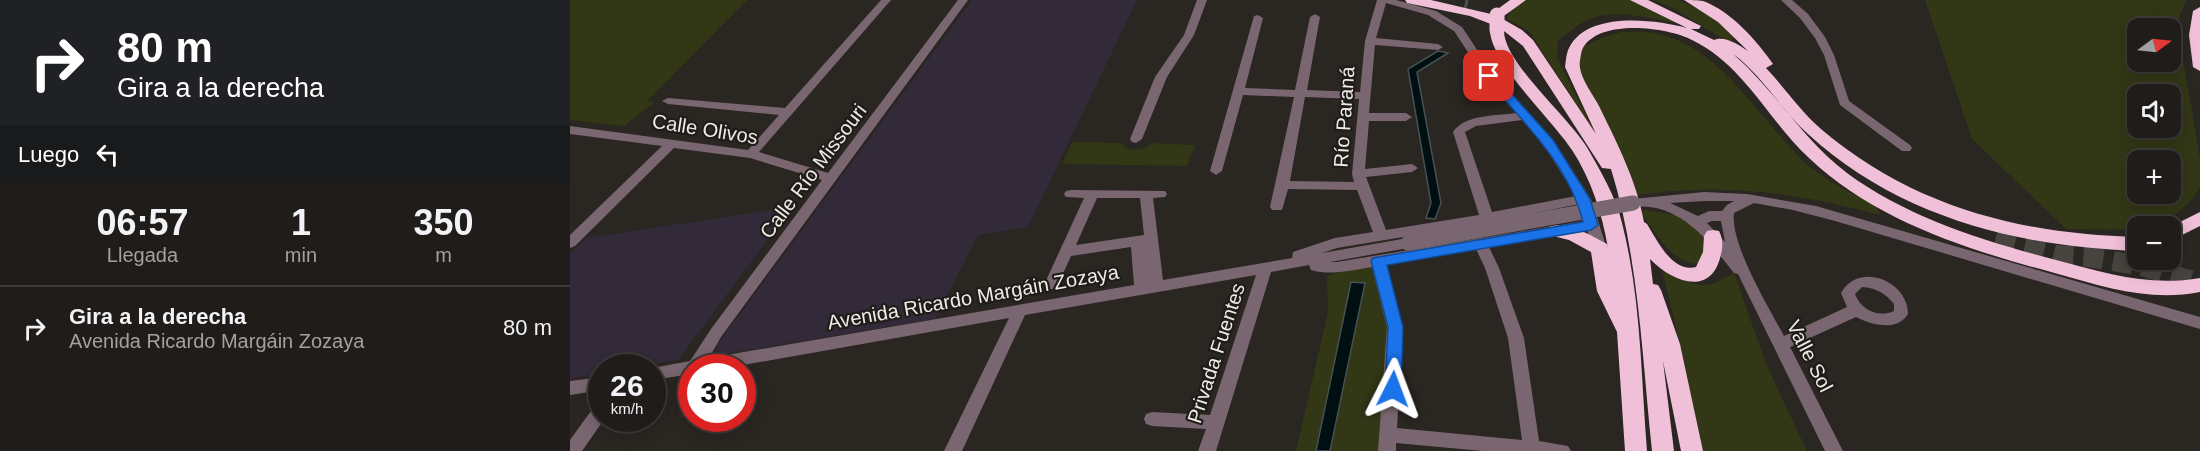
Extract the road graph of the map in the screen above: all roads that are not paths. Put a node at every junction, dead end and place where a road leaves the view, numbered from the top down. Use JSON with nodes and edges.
{"nodes":[{"id":1,"x":886,"y":0,"type":"edge"},
{"id":2,"x":963,"y":0,"type":"edge"},
{"id":3,"x":1202,"y":0,"type":"edge"},
{"id":4,"x":1383,"y":0,"type":"edge"},
{"id":5,"x":1412,"y":0,"type":"edge"},
{"id":6,"x":1519,"y":0,"type":"edge"},
{"id":7,"x":1637,"y":0,"type":"edge"},
{"id":8,"x":1691,"y":0,"type":"edge"},
{"id":9,"x":1786,"y":0,"type":"edge"},
{"id":10,"x":2200,"y":11,"type":"edge"},
{"id":11,"x":1315,"y":17,"type":"dead end"},
{"id":12,"x":1258,"y":18,"type":"dead end"},
{"id":13,"x":1370,"y":41,"type":"junction"},
{"id":14,"x":1438,"y":47,"type":"dead end"},
{"id":15,"x":2200,"y":67,"type":"edge"},
{"id":16,"x":1238,"y":91,"type":"junction"},
{"id":17,"x":1300,"y":94,"type":"junction"},
{"id":18,"x":1364,"y":96,"type":"junction"},
{"id":19,"x":668,"y":101,"type":"dead end"},
{"id":20,"x":1791,"y":107,"type":"junction"},
{"id":21,"x":786,"y":112,"type":"junction"},
{"id":22,"x":1524,"y":116,"type":"junction"},
{"id":23,"x":1362,"y":117,"type":"junction"},
{"id":24,"x":1406,"y":117,"type":"dead end"},
{"id":25,"x":576,"y":131,"type":"edge"},
{"id":26,"x":1815,"y":132,"type":"junction"},
{"id":27,"x":1136,"y":139,"type":"dead end"},
{"id":28,"x":570,"y":142,"type":"edge"},
{"id":29,"x":673,"y":142,"type":"junction"},
{"id":30,"x":1906,"y":148,"type":"dead end"},
{"id":31,"x":751,"y":154,"type":"junction"},
{"id":32,"x":1412,"y":168,"type":"dead end"},
{"id":33,"x":1216,"y":171,"type":"dead end"},
{"id":34,"x":832,"y":179,"type":"junction"},
{"id":35,"x":1360,"y":179,"type":"junction"},
{"id":36,"x":1283,"y":185,"type":"junction"},
{"id":37,"x":1071,"y":194,"type":"dead end"},
{"id":38,"x":1092,"y":194,"type":"junction"},
{"id":39,"x":1584,"y":199,"type":"junction"},
{"id":40,"x":1762,"y":200,"type":"junction"},
{"id":41,"x":1638,"y":205,"type":"junction"},
{"id":42,"x":1277,"y":207,"type":"dead end"},
{"id":43,"x":1727,"y":216,"type":"junction"},
{"id":44,"x":1487,"y":218,"type":"junction"},
{"id":45,"x":2200,"y":218,"type":"edge"},
{"id":46,"x":1700,"y":222,"type":"junction"},
{"id":47,"x":1591,"y":225,"type":"junction"},
{"id":48,"x":2181,"y":229,"type":"edge"},
{"id":49,"x":1555,"y":231,"type":"junction"},
{"id":50,"x":1381,"y":235,"type":"junction"},
{"id":51,"x":1713,"y":236,"type":"junction"},
{"id":52,"x":1145,"y":240,"type":"junction"},
{"id":53,"x":1995,"y":241,"type":"tunnel mouth"},
{"id":54,"x":570,"y":243,"type":"edge"},
{"id":55,"x":1480,"y":244,"type":"junction"},
{"id":56,"x":2127,"y":244,"type":"edge"},
{"id":57,"x":1600,"y":249,"type":"junction"},
{"id":58,"x":1065,"y":252,"type":"junction"},
{"id":59,"x":1300,"y":261,"type":"junction"},
{"id":60,"x":1378,"y":261,"type":"junction"},
{"id":61,"x":1273,"y":266,"type":"junction"},
{"id":62,"x":2030,"y":272,"type":"junction"},
{"id":63,"x":1643,"y":277,"type":"junction"},
{"id":64,"x":1748,"y":280,"type":"junction"},
{"id":65,"x":1051,"y":285,"type":"dead end"},
{"id":66,"x":2200,"y":285,"type":"edge"},
{"id":67,"x":2129,"y":287,"type":"junction"},
{"id":68,"x":1149,"y":288,"type":"junction"},
{"id":69,"x":1857,"y":309,"type":"dead end"},
{"id":70,"x":1020,"y":310,"type":"junction"},
{"id":71,"x":2200,"y":323,"type":"edge"},
{"id":72,"x":1626,"y":330,"type":"junction"},
{"id":73,"x":1781,"y":344,"type":"junction"},
{"id":74,"x":703,"y":354,"type":"edge"},
{"id":75,"x":756,"y":356,"type":"edge"},
{"id":76,"x":588,"y":385,"type":"edge"},
{"id":77,"x":570,"y":388,"type":"edge"},
{"id":78,"x":1152,"y":419,"type":"dead end"},
{"id":79,"x":1215,"y":422,"type":"junction"},
{"id":80,"x":588,"y":429,"type":"edge"},
{"id":81,"x":1388,"y":443,"type":"edge"},
{"id":82,"x":1532,"y":449,"type":"edge"},
{"id":83,"x":572,"y":451,"type":"edge"},
{"id":84,"x":953,"y":451,"type":"edge"},
{"id":85,"x":1207,"y":451,"type":"edge"},
{"id":86,"x":1562,"y":451,"type":"edge"},
{"id":87,"x":1636,"y":451,"type":"edge"},
{"id":88,"x":1663,"y":451,"type":"edge"},
{"id":89,"x":1692,"y":451,"type":"edge"},
{"id":90,"x":1834,"y":451,"type":"edge"}],
"edges":[{"from":1,"to":21,"type":"street"},
{"from":2,"to":34,"type":"street","name":"Calle Río Missouri"},
{"from":3,"to":27,"type":"street"},
{"from":4,"to":13,"type":"street","name":"Río Paraná"},
{"from":4,"to":22,"type":"street"},
{"from":5,"to":41,"type":"highway"},
{"from":6,"to":72,"type":"highway"},
{"from":7,"to":20,"type":"highway"},
{"from":8,"to":20,"type":"highway"},
{"from":9,"to":30,"type":"street"},
{"from":10,"to":15,"type":"highway"},
{"from":11,"to":17,"type":"street"},
{"from":12,"to":16,"type":"street"},
{"from":13,"to":14,"type":"street"},
{"from":13,"to":18,"type":"street","name":"Río Paraná"},
{"from":16,"to":17,"type":"street"},
{"from":16,"to":33,"type":"street"},
{"from":17,"to":18,"type":"street"},
{"from":17,"to":36,"type":"street"},
{"from":18,"to":23,"type":"street","name":"Río Paraná"},
{"from":19,"to":21,"type":"street"},
{"from":20,"to":26,"type":"highway"},
{"from":21,"to":31,"type":"street"},
{"from":22,"to":39,"type":"street"},
{"from":22,"to":44,"type":"street"},
{"from":23,"to":24,"type":"street"},
{"from":23,"to":35,"type":"street","name":"Río Paraná"},
{"from":25,"to":28,"type":"street"},
{"from":25,"to":29,"type":"street","name":"Calle Olivos"},
{"from":26,"to":53,"type":"highway"},
{"from":26,"to":56,"type":"highway"},
{"from":29,"to":31,"type":"street","name":"Calle Olivos"},
{"from":29,"to":54,"type":"street"},
{"from":31,"to":34,"type":"street","name":"Calle Olivos"},
{"from":32,"to":35,"type":"street"},
{"from":34,"to":74,"type":"street","name":"Calle Río Missouri"},
{"from":35,"to":36,"type":"street"},
{"from":35,"to":50,"type":"street","name":"Río Paraná"},
{"from":36,"to":42,"type":"street"},
{"from":37,"to":38,"type":"street"},
{"from":38,"to":52,"type":"street"},
{"from":38,"to":58,"type":"street"},
{"from":39,"to":44,"type":"street"},
{"from":39,"to":47,"type":"street"},
{"from":40,"to":41,"type":"street","name":"Avenida Ricardo Margáin Zozaya"},
{"from":40,"to":43,"type":"street"},
{"from":40,"to":62,"type":"street","name":"Avenida Ricardo Margáin Zozaya"},
{"from":41,"to":46,"type":"street","name":"Valle Sol"},
{"from":41,"to":51,"type":"highway"},
{"from":41,"to":59,"type":"street","name":"Avenida Ricardo Margáin Zozaya","bridge":true},
{"from":41,"to":63,"type":"highway"},
{"from":41,"to":67,"type":"highway"},
{"from":43,"to":46,"type":"street"},
{"from":43,"to":64,"type":"street","name":"Valle Sol"},
{"from":44,"to":50,"type":"street"},
{"from":45,"to":48,"type":"highway"},
{"from":46,"to":51,"type":"street","name":"Valle Sol"},
{"from":47,"to":49,"type":"street","name":"Avenida Ricardo Margáin Zozaya"},
{"from":47,"to":57,"type":"street"},
{"from":49,"to":55,"type":"street","name":"Avenida Ricardo Margáin Zozaya"},
{"from":49,"to":57,"type":"highway"},
{"from":50,"to":61,"type":"street"},
{"from":51,"to":64,"type":"street","name":"Valle Sol"},
{"from":52,"to":58,"type":"street"},
{"from":52,"to":68,"type":"street"},
{"from":55,"to":60,"type":"street","name":"Avenida Ricardo Margáin Zozaya"},
{"from":55,"to":82,"type":"street"},
{"from":57,"to":72,"type":"highway"},
{"from":58,"to":65,"type":"street"},
{"from":59,"to":60,"type":"street","name":"Avenida Ricardo Margáin Zozaya"},
{"from":59,"to":61,"type":"street","name":"Avenida Ricardo Margáin Zozaya"},
{"from":60,"to":81,"type":"street"},
{"from":61,"to":68,"type":"street","name":"Avenida Ricardo Margáin Zozaya"},
{"from":61,"to":79,"type":"street","name":"Privada Fuentes"},
{"from":62,"to":67,"type":"highway"},
{"from":62,"to":71,"type":"street","name":"Avenida Ricardo Margáin Zozaya"},
{"from":63,"to":88,"type":"highway"},
{"from":63,"to":89,"type":"highway"},
{"from":64,"to":73,"type":"street","name":"Valle Sol"},
{"from":66,"to":67,"type":"highway"},
{"from":68,"to":70,"type":"street","name":"Avenida Ricardo Margáin Zozaya"},
{"from":69,"to":73,"type":"street"},
{"from":70,"to":75,"type":"street","name":"Avenida Ricardo Margáin Zozaya"},
{"from":70,"to":84,"type":"street"},
{"from":72,"to":87,"type":"highway"},
{"from":73,"to":90,"type":"street","name":"Valle Sol"},
{"from":76,"to":77,"type":"street"},
{"from":78,"to":79,"type":"street"},
{"from":79,"to":85,"type":"street","name":"Privada Fuentes"},
{"from":80,"to":83,"type":"street"},
{"from":81,"to":82,"type":"street"},
{"from":82,"to":86,"type":"street"}]}
